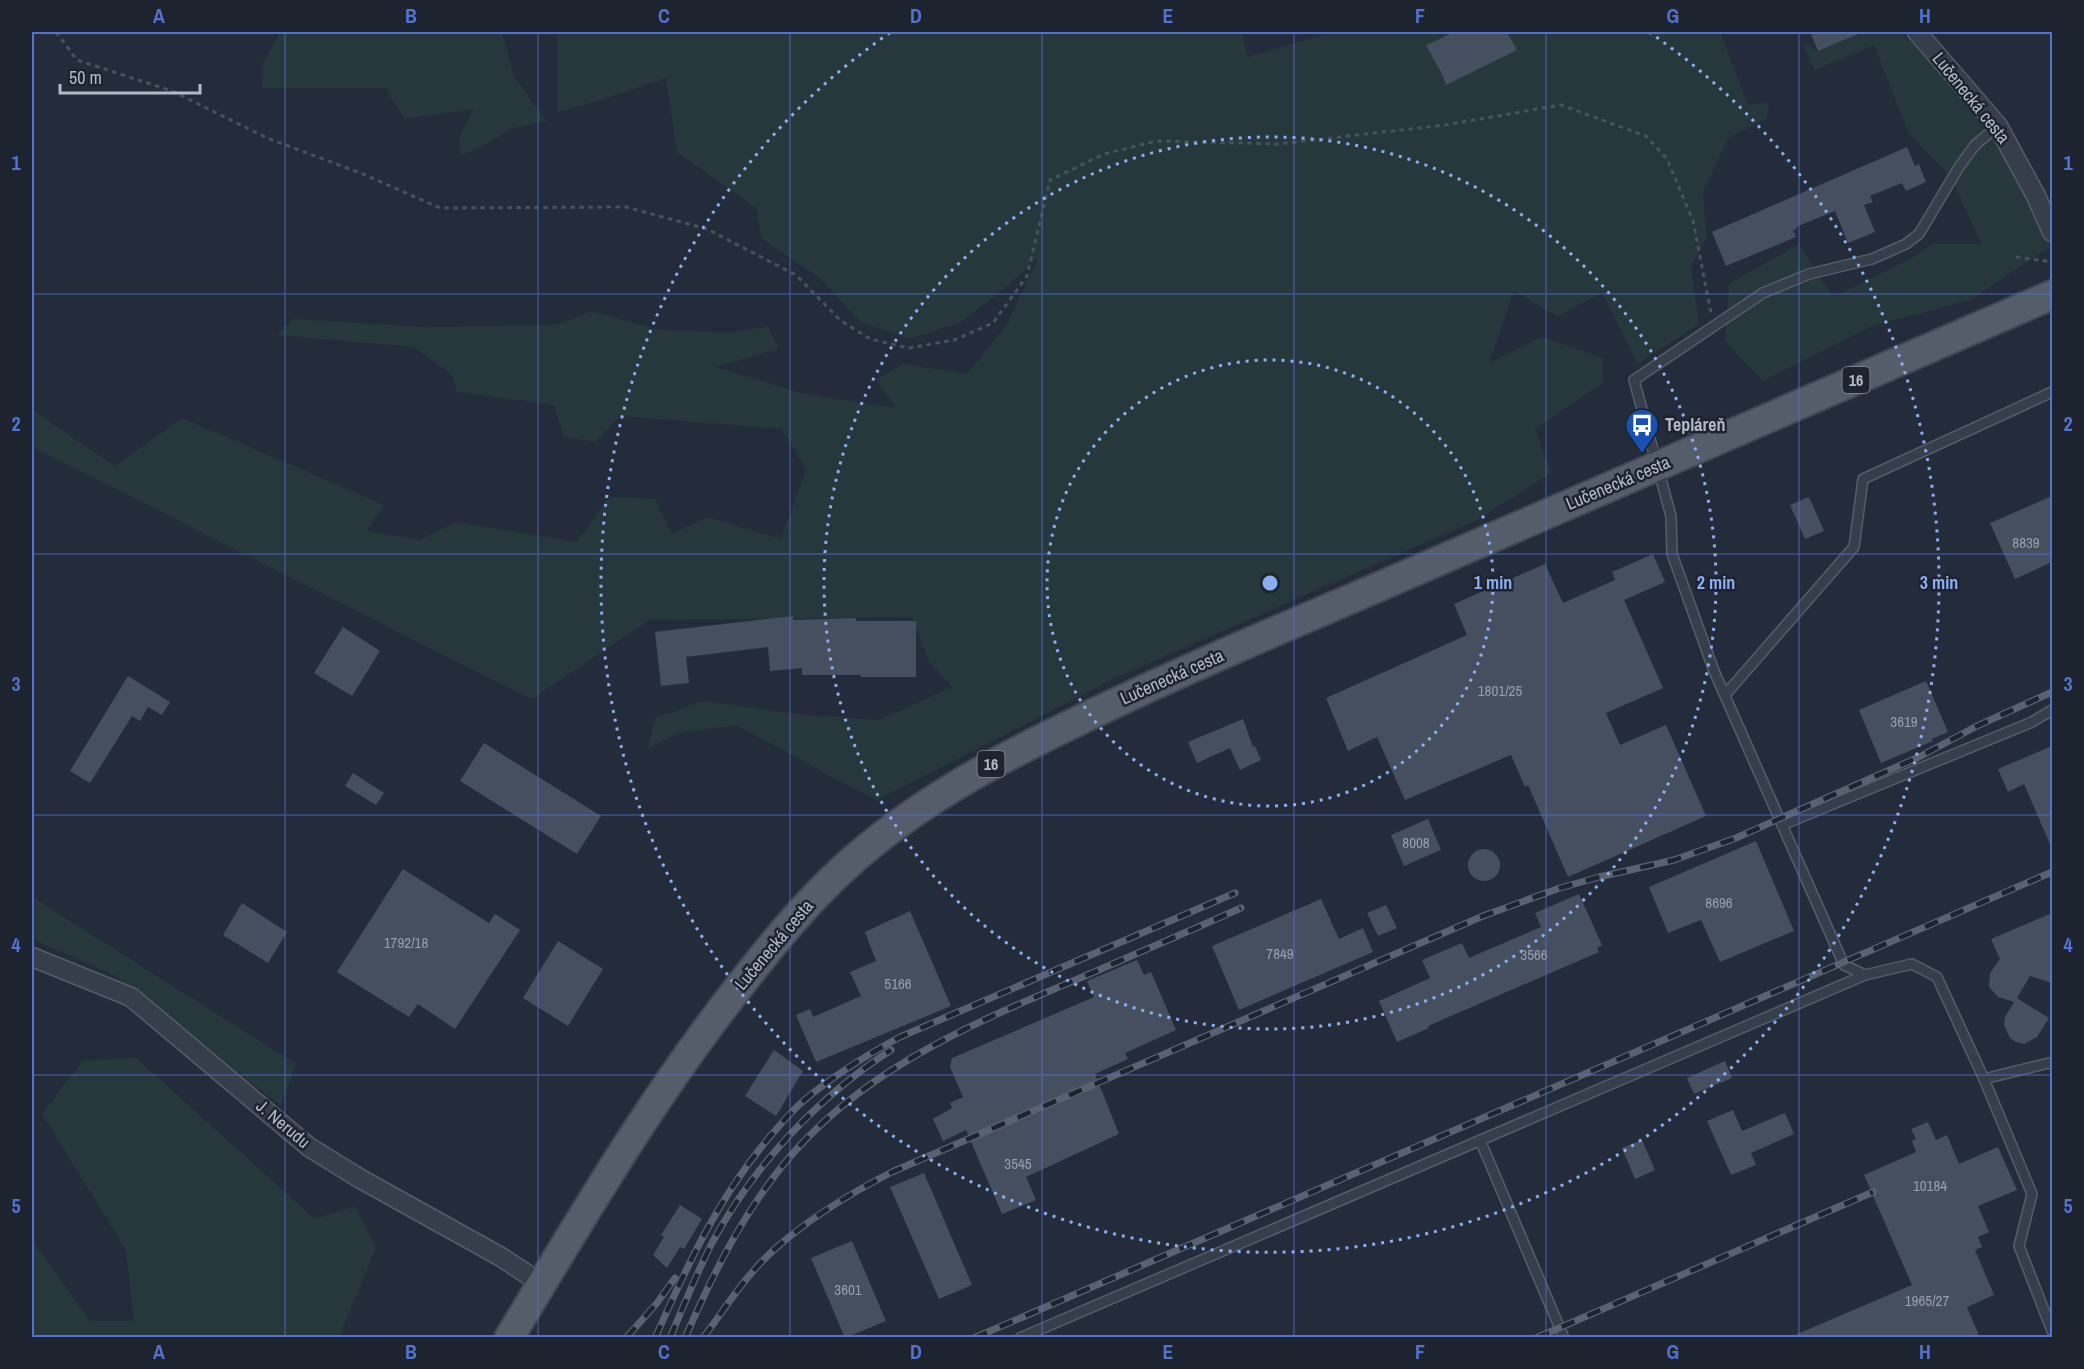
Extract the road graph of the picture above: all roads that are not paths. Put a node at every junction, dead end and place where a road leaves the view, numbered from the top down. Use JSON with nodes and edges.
{"nodes":[{"id":1,"x":1917,"y":32,"type":"edge"},
{"id":2,"x":1998,"y":126,"type":"junction"},
{"id":3,"x":2052,"y":232,"type":"edge"},
{"id":4,"x":2052,"y":295,"type":"edge"},
{"id":5,"x":2052,"y":392,"type":"edge"},
{"id":6,"x":1659,"y":465,"type":"junction"},
{"id":7,"x":1725,"y":695,"type":"junction"},
{"id":8,"x":2052,"y":710,"type":"edge"},
{"id":9,"x":1782,"y":825,"type":"junction"},
{"id":10,"x":32,"y":957,"type":"edge"},
{"id":11,"x":1865,"y":975,"type":"junction"},
{"id":12,"x":2052,"y":1064,"type":"edge"},
{"id":13,"x":1984,"y":1079,"type":"junction"},
{"id":14,"x":1480,"y":1140,"type":"junction"},
{"id":15,"x":542,"y":1284,"type":"junction"},
{"id":16,"x":2052,"y":1331,"type":"edge"},
{"id":17,"x":509,"y":1338,"type":"edge"},
{"id":18,"x":1020,"y":1338,"type":"edge"},
{"id":19,"x":1564,"y":1338,"type":"edge"}],
"edges":[{"from":1,"to":2,"type":"street","name":"Lučenecká cesta"},
{"from":2,"to":3,"type":"street","name":"Lučenecká cesta"},
{"from":2,"to":6,"type":"lane"},
{"from":4,"to":6,"type":"main road","name":"Lučenecká cesta","number":"16"},
{"from":5,"to":7,"type":"lane"},
{"from":6,"to":7,"type":"lane"},
{"from":6,"to":15,"type":"main road","name":"Lučenecká cesta","number":"16"},
{"from":7,"to":9,"type":"lane"},
{"from":8,"to":9,"type":"lane"},
{"from":9,"to":11,"type":"lane"},
{"from":10,"to":15,"type":"street","name":"J. Nerudu"},
{"from":11,"to":13,"type":"lane"},
{"from":11,"to":14,"type":"lane"},
{"from":12,"to":13,"type":"lane"},
{"from":13,"to":16,"type":"lane"},
{"from":14,"to":18,"type":"lane"},
{"from":14,"to":19,"type":"lane"},
{"from":15,"to":17,"type":"main road","name":"Lučenecká cesta","number":"16"}]}
